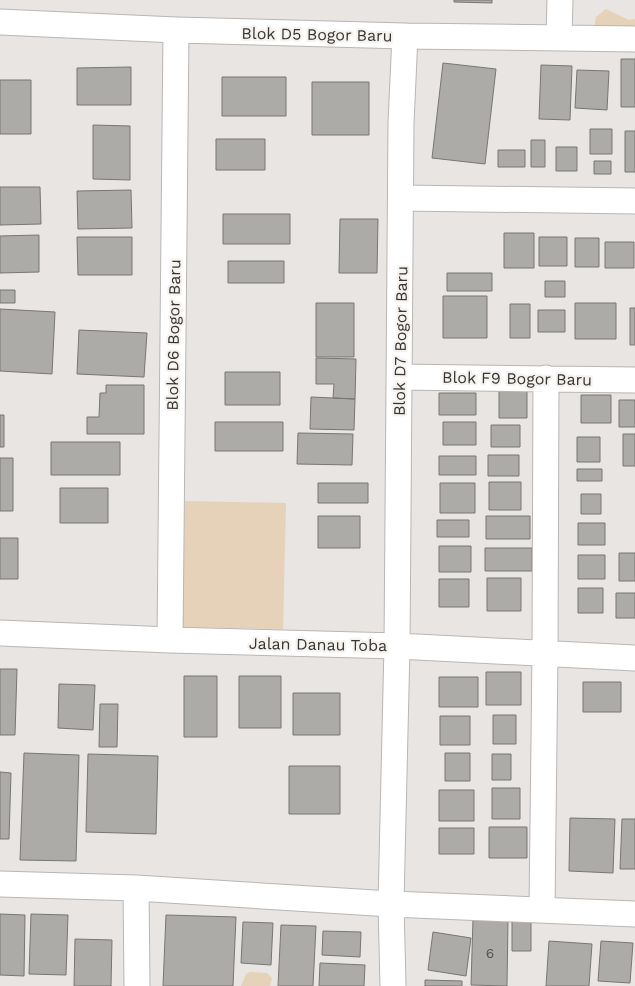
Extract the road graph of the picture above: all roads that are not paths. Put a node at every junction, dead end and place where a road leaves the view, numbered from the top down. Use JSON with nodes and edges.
{"nodes":[{"id":1,"x":560,"y":0,"type":"edge"},
{"id":2,"x":0,"y":22,"type":"edge"},
{"id":3,"x":176,"y":30,"type":"junction"},
{"id":4,"x":405,"y":36,"type":"junction"},
{"id":5,"x":559,"y":38,"type":"junction"},
{"id":6,"x":635,"y":39,"type":"edge"},
{"id":7,"x":401,"y":198,"type":"junction"},
{"id":8,"x":635,"y":201,"type":"edge"},
{"id":9,"x":400,"y":377,"type":"junction"},
{"id":10,"x":546,"y":378,"type":"junction"},
{"id":11,"x":635,"y":380,"type":"edge"},
{"id":12,"x":0,"y":633,"type":"edge"},
{"id":13,"x":170,"y":640,"type":"junction"},
{"id":14,"x":397,"y":646,"type":"junction"},
{"id":15,"x":545,"y":653,"type":"junction"},
{"id":16,"x":635,"y":658,"type":"edge"},
{"id":17,"x":0,"y":884,"type":"edge"},
{"id":18,"x":136,"y":888,"type":"junction"},
{"id":19,"x":391,"y":904,"type":"junction"},
{"id":20,"x":542,"y":910,"type":"junction"},
{"id":21,"x":635,"y":914,"type":"edge"},
{"id":22,"x":137,"y":986,"type":"edge"},
{"id":23,"x":393,"y":986,"type":"edge"}],
"edges":[{"from":1,"to":5,"type":"street"},
{"from":2,"to":3,"type":"street","name":"Blok D5 Bogor Baru"},
{"from":3,"to":4,"type":"street","name":"Blok D5 Bogor Baru"},
{"from":3,"to":13,"type":"street","name":"Blok D6 Bogor Baru"},
{"from":4,"to":5,"type":"street","name":"Blok D5 Bogor Baru"},
{"from":4,"to":7,"type":"street","name":"Blok D7 Bogor Baru"},
{"from":5,"to":6,"type":"street","name":"Blok D5 Bogor Baru"},
{"from":7,"to":8,"type":"street"},
{"from":7,"to":9,"type":"street","name":"Blok D7 Bogor Baru"},
{"from":9,"to":10,"type":"street","name":"Blok F9 Bogor Baru"},
{"from":9,"to":14,"type":"street","name":"Blok D7 Bogor Baru"},
{"from":10,"to":11,"type":"street","name":"Blok F9 Bogor Baru"},
{"from":10,"to":15,"type":"street"},
{"from":12,"to":13,"type":"street","name":"Jalan Danau Toba"},
{"from":13,"to":14,"type":"street","name":"Jalan Danau Toba"},
{"from":14,"to":15,"type":"street","name":"Jalan Danau Toba"},
{"from":14,"to":19,"type":"street","name":"Blok D7 Bogor Baru"},
{"from":15,"to":16,"type":"street","name":"Jalan Danau Toba"},
{"from":15,"to":20,"type":"street"},
{"from":17,"to":18,"type":"street"},
{"from":18,"to":19,"type":"street"},
{"from":18,"to":22,"type":"street"},
{"from":19,"to":20,"type":"street"},
{"from":19,"to":23,"type":"street","name":"Blok D7 Bogor Baru"},
{"from":20,"to":21,"type":"street"}]}
